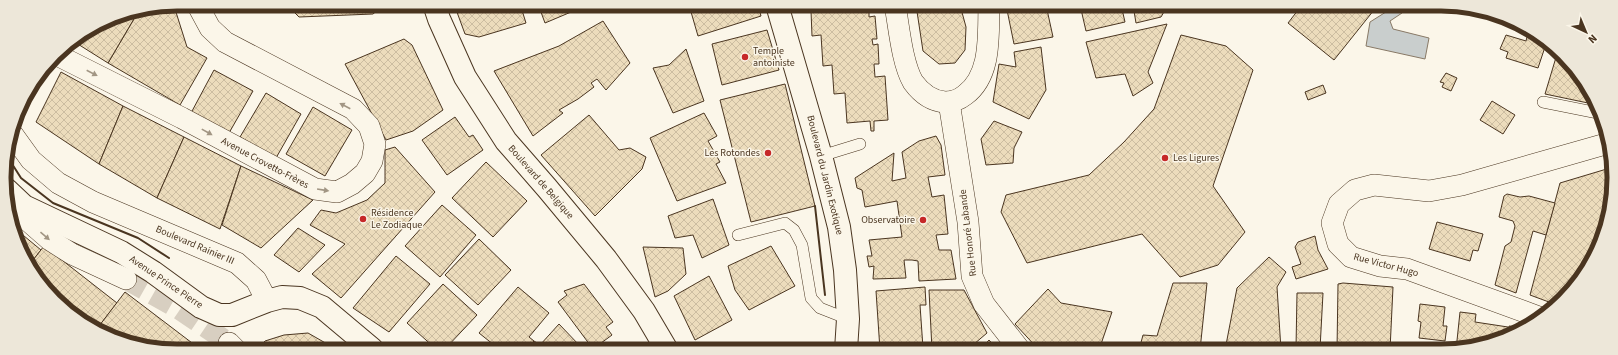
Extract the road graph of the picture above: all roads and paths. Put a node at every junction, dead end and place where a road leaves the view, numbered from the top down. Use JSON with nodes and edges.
{"nodes":[{"id":1,"x":201,"y":11,"type":"edge"},
{"id":2,"x":436,"y":11,"type":"edge"},
{"id":3,"x":779,"y":11,"type":"edge"},
{"id":4,"x":896,"y":11,"type":"edge"},
{"id":5,"x":989,"y":11,"type":"edge"},
{"id":6,"x":62,"y":58,"type":"edge"},
{"id":7,"x":949,"y":102,"type":"junction"},
{"id":8,"x":1544,"y":102,"type":"dead end"},
{"id":9,"x":1593,"y":112,"type":"edge"},
{"id":10,"x":16,"y":139,"type":"edge"},
{"id":11,"x":860,"y":144,"type":"dead end"},
{"id":12,"x":1604,"y":144,"type":"edge"},
{"id":13,"x":821,"y":156,"type":"junction"},
{"id":14,"x":12,"y":194,"type":"edge"},
{"id":15,"x":24,"y":206,"type":"junction"},
{"id":16,"x":738,"y":235,"type":"dead end"},
{"id":17,"x":126,"y":279,"type":"tunnel mouth"},
{"id":18,"x":267,"y":301,"type":"junction"},
{"id":19,"x":1534,"y":315,"type":"edge"},
{"id":20,"x":848,"y":319,"type":"junction"},
{"id":21,"x":365,"y":344,"type":"edge"},
{"id":22,"x":663,"y":344,"type":"edge"},
{"id":23,"x":846,"y":344,"type":"edge"},
{"id":24,"x":1015,"y":344,"type":"edge"}],
"edges":[{"from":6,"to":1,"type":"street","name":"Avenue Crovetto-Frères","one_way":true},
{"from":2,"to":22,"type":"main road","name":"Boulevard de Belgique"},
{"from":3,"to":13,"type":"main road","name":"Boulevard du Jardin Exotique"},
{"from":4,"to":7,"type":"street"},
{"from":5,"to":7,"type":"street"},
{"from":7,"to":24,"type":"street","name":"Rue Honoré Labande"},
{"from":8,"to":9,"type":"lane"},
{"from":10,"to":18,"type":"street","name":"Boulevard Rainier III"},
{"from":11,"to":13,"type":"lane"},
{"from":12,"to":19,"type":"street","name":"Rue Victor Hugo"},
{"from":13,"to":20,"type":"main road","name":"Boulevard du Jardin Exotique"},
{"from":14,"to":15,"type":"main road","name":"Avenue Prince Pierre"},
{"from":15,"to":17,"type":"street","one_way":true},
{"from":15,"to":18,"type":"main road","name":"Avenue Prince Pierre"},
{"from":16,"to":20,"type":"lane"},
{"from":18,"to":21,"type":"main road"},
{"from":20,"to":23,"type":"main road","name":"Boulevard du Jardin Exotique"}]}
